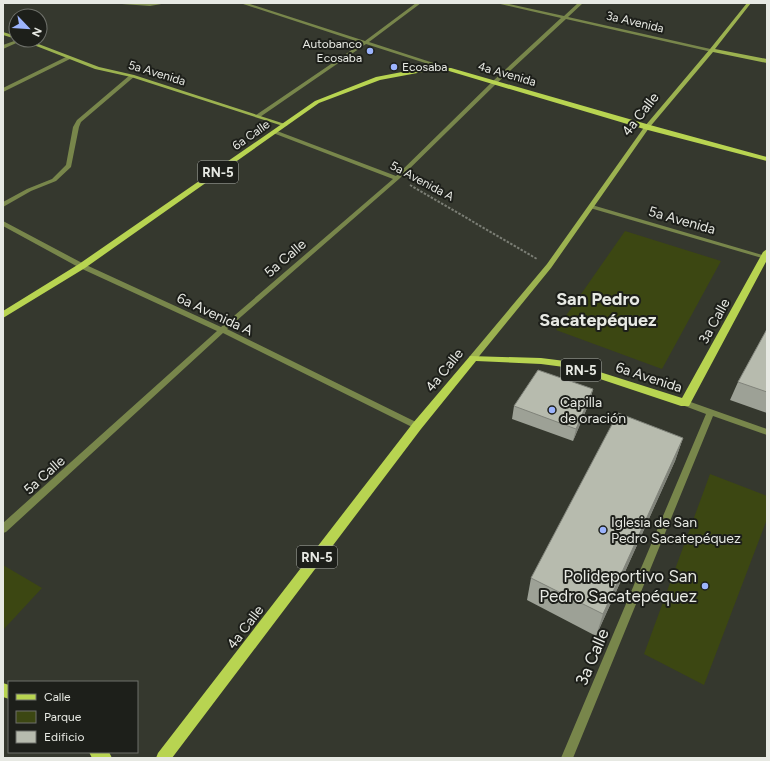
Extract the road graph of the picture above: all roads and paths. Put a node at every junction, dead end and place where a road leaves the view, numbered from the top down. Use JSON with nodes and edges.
{"nodes":[{"id":1,"x":122,"y":3,"type":"edge"},
{"id":2,"x":164,"y":3,"type":"edge"},
{"id":3,"x":242,"y":3,"type":"edge"},
{"id":4,"x":419,"y":3,"type":"edge"},
{"id":5,"x":498,"y":3,"type":"edge"},
{"id":6,"x":581,"y":3,"type":"edge"},
{"id":7,"x":749,"y":3,"type":"edge"},
{"id":8,"x":566,"y":17,"type":"junction"},
{"id":9,"x":365,"y":43,"type":"junction"},
{"id":10,"x":42,"y":48,"type":"edge"},
{"id":11,"x":712,"y":50,"type":"junction"},
{"id":12,"x":68,"y":58,"type":"junction"},
{"id":13,"x":767,"y":61,"type":"edge"},
{"id":14,"x":449,"y":69,"type":"junction"},
{"id":15,"x":132,"y":76,"type":"junction"},
{"id":16,"x":495,"y":82,"type":"junction"},
{"id":17,"x":3,"y":90,"type":"edge"},
{"id":18,"x":258,"y":116,"type":"junction"},
{"id":19,"x":285,"y":125,"type":"junction"},
{"id":20,"x":647,"y":126,"type":"junction"},
{"id":21,"x":275,"y":132,"type":"junction"},
{"id":22,"x":767,"y":159,"type":"edge"},
{"id":23,"x":397,"y":178,"type":"junction"},
{"id":24,"x":3,"y":205,"type":"edge"},
{"id":25,"x":592,"y":207,"type":"junction"},
{"id":26,"x":3,"y":223,"type":"edge"},
{"id":27,"x":766,"y":254,"type":"edge"},
{"id":28,"x":82,"y":266,"type":"junction"},
{"id":29,"x":549,"y":266,"type":"junction"},
{"id":30,"x":3,"y":315,"type":"edge"},
{"id":31,"x":222,"y":330,"type":"junction"},
{"id":32,"x":473,"y":358,"type":"junction"},
{"id":33,"x":685,"y":403,"type":"junction"},
{"id":34,"x":710,"y":412,"type":"junction"},
{"id":35,"x":417,"y":426,"type":"junction"},
{"id":36,"x":767,"y":432,"type":"edge"},
{"id":37,"x":3,"y":529,"type":"edge"},
{"id":38,"x":163,"y":758,"type":"edge"},
{"id":39,"x":567,"y":758,"type":"edge"}],
"edges":[{"from":1,"to":2,"type":"street"},
{"from":3,"to":9,"type":"street","name":"4a Avenida"},
{"from":4,"to":9,"type":"street","name":"6a Calle"},
{"from":5,"to":8,"type":"street","name":"3a Avenida"},
{"from":6,"to":8,"type":"street","name":"5a Calle"},
{"from":7,"to":11,"type":"main road","name":"4a Calle"},
{"from":8,"to":11,"type":"street","name":"3a Avenida"},
{"from":8,"to":16,"type":"street","name":"5a Calle"},
{"from":9,"to":14,"type":"street","name":"4a Avenida"},
{"from":9,"to":18,"type":"street","name":"6a Calle"},
{"from":10,"to":12,"type":"main road","name":"5a Avenida"},
{"from":11,"to":13,"type":"main road","name":"3a Avenida"},
{"from":11,"to":20,"type":"main road","name":"4a Calle"},
{"from":12,"to":15,"type":"main road","name":"5a Avenida"},
{"from":12,"to":17,"type":"street"},
{"from":14,"to":16,"type":"main road","name":"4a Avenida","number":"RN-5"},
{"from":14,"to":19,"type":"main road","name":"6a Calle","number":"RN-5"},
{"from":15,"to":18,"type":"main road","name":"5a Avenida"},
{"from":15,"to":24,"type":"street"},
{"from":16,"to":20,"type":"main road","name":"4a Avenida","number":"RN-5"},
{"from":16,"to":23,"type":"street","name":"5a Calle"},
{"from":18,"to":19,"type":"main road","name":"5a Avenida"},
{"from":19,"to":21,"type":"main road","name":"6a Calle","number":"RN-5"},
{"from":20,"to":22,"type":"main road","name":"4a Avenida","number":"RN-5"},
{"from":20,"to":25,"type":"main road","name":"4a Calle","number":"RN-5"},
{"from":21,"to":23,"type":"street","name":"5a Avenida A"},
{"from":21,"to":28,"type":"main road","name":"6a Calle","number":"RN-5"},
{"from":23,"to":29,"type":"path","name":"5a Avenida A"},
{"from":23,"to":31,"type":"street","name":"5a Calle"},
{"from":25,"to":27,"type":"street","name":"5a Avenida"},
{"from":25,"to":29,"type":"main road","name":"4a Calle","number":"RN-5"},
{"from":26,"to":28,"type":"street","name":"6a Avenida A"},
{"from":27,"to":33,"type":"main road","name":"3a Calle"},
{"from":28,"to":30,"type":"main road","name":"6a Calle","number":"RN-5"},
{"from":28,"to":31,"type":"street","name":"6a Avenida A"},
{"from":29,"to":32,"type":"main road","name":"4a Calle","number":"RN-5"},
{"from":31,"to":35,"type":"street","name":"6a Avenida A"},
{"from":31,"to":37,"type":"street","name":"5a Calle"},
{"from":32,"to":33,"type":"main road","name":"6a Avenida","number":"RN-5"},
{"from":32,"to":35,"type":"main road","name":"4a Calle","number":"RN-5"},
{"from":33,"to":34,"type":"street","name":"6a Avenida"},
{"from":34,"to":36,"type":"street","name":"6a Avenida"},
{"from":34,"to":39,"type":"street","name":"3a Calle"},
{"from":35,"to":38,"type":"main road","name":"4a Calle","number":"RN-5"}]}
